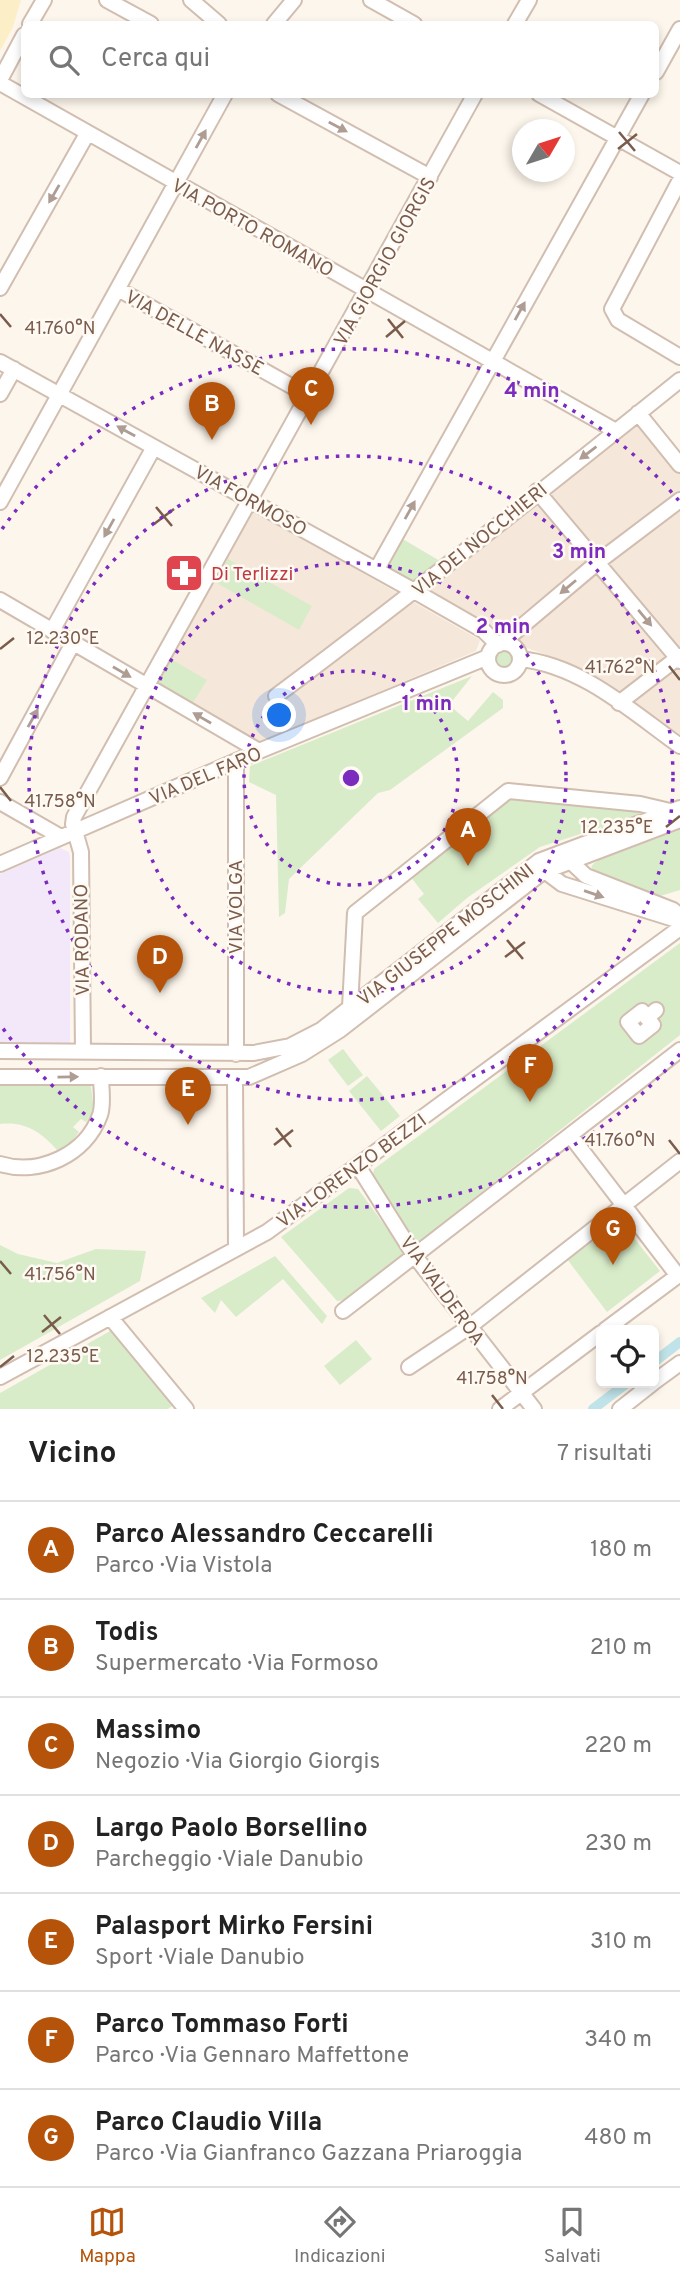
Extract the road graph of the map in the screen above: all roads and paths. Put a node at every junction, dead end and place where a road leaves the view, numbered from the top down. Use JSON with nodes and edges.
{"nodes":[{"id":1,"x":44,"y":0,"type":"edge"},
{"id":2,"x":107,"y":0,"type":"edge"},
{"id":3,"x":191,"y":0,"type":"edge"},
{"id":4,"x":293,"y":0,"type":"edge"},
{"id":5,"x":371,"y":0,"type":"edge"},
{"id":6,"x":529,"y":0,"type":"edge"},
{"id":7,"x":32,"y":21,"type":"edge"},
{"id":8,"x":146,"y":21,"type":"edge"},
{"id":9,"x":216,"y":21,"type":"edge"},
{"id":10,"x":276,"y":21,"type":"edge"},
{"id":11,"x":409,"y":21,"type":"edge"},
{"id":12,"x":517,"y":21,"type":"edge"},
{"id":13,"x":680,"y":29,"type":"edge"},
{"id":14,"x":21,"y":41,"type":"edge"},
{"id":15,"x":659,"y":67,"type":"edge"},
{"id":16,"x":0,"y":82,"type":"edge"},
{"id":17,"x":21,"y":95,"type":"edge"},
{"id":18,"x":27,"y":98,"type":"edge"},
{"id":19,"x":223,"y":98,"type":"edge"},
{"id":20,"x":285,"y":98,"type":"edge"},
{"id":21,"x":473,"y":98,"type":"edge"},
{"id":22,"x":546,"y":98,"type":"edge"},
{"id":23,"x":640,"y":98,"type":"edge"},
{"id":24,"x":87,"y":134,"type":"junction"},
{"id":25,"x":617,"y":137,"type":"junction"},
{"id":26,"x":680,"y":173,"type":"edge"},
{"id":27,"x":430,"y":177,"type":"junction"},
{"id":28,"x":680,"y":180,"type":"edge"},
{"id":29,"x":176,"y":183,"type":"junction"},
{"id":30,"x":0,"y":288,"type":"edge"},
{"id":31,"x":118,"y":289,"type":"junction"},
{"id":32,"x":368,"y":291,"type":"junction"},
{"id":33,"x":680,"y":357,"type":"edge"},
{"id":34,"x":492,"y":361,"type":"junction"},
{"id":35,"x":0,"y":362,"type":"edge"},
{"id":36,"x":14,"y":369,"type":"junction"},
{"id":37,"x":680,"y":380,"type":"edge"},
{"id":38,"x":0,"y":394,"type":"edge"},
{"id":39,"x":59,"y":395,"type":"junction"},
{"id":40,"x":309,"y":396,"type":"junction"},
{"id":41,"x":638,"y":413,"type":"junction"},
{"id":42,"x":616,"y":431,"type":"junction"},
{"id":43,"x":153,"y":447,"type":"junction"},
{"id":44,"x":680,"y":465,"type":"edge"},
{"id":45,"x":537,"y":491,"type":"junction"},
{"id":46,"x":250,"y":500,"type":"junction"},
{"id":47,"x":680,"y":500,"type":"edge"},
{"id":48,"x":0,"y":502,"type":"edge"},
{"id":49,"x":598,"y":562,"type":"junction"},
{"id":50,"x":377,"y":569,"type":"junction"},
{"id":51,"x":416,"y":592,"type":"junction"},
{"id":52,"x":2,"y":606,"type":"edge"},
{"id":53,"x":52,"y":631,"type":"junction"},
{"id":54,"x":74,"y":643,"type":"junction"},
{"id":55,"x":500,"y":644,"type":"junction"},
{"id":56,"x":488,"y":657,"type":"junction"},
{"id":57,"x":679,"y":658,"type":"edge"},
{"id":58,"x":520,"y":659,"type":"junction"},
{"id":59,"x":146,"y":686,"type":"junction"},
{"id":60,"x":276,"y":696,"type":"dead end"},
{"id":61,"x":619,"y":703,"type":"junction"},
{"id":62,"x":680,"y":746,"type":"edge"},
{"id":63,"x":259,"y":751,"type":"junction"},
{"id":64,"x":236,"y":761,"type":"junction"},
{"id":65,"x":0,"y":778,"type":"edge"},
{"id":66,"x":0,"y":802,"type":"edge"},
{"id":67,"x":677,"y":813,"type":"edge"},
{"id":68,"x":68,"y":834,"type":"junction"},
{"id":69,"x":567,"y":857,"type":"junction"},
{"id":70,"x":0,"y":864,"type":"edge"},
{"id":71,"x":541,"y":866,"type":"junction"},
{"id":72,"x":680,"y":919,"type":"edge"},
{"id":73,"x":680,"y":928,"type":"edge"},
{"id":74,"x":350,"y":1007,"type":"junction"},
{"id":75,"x":652,"y":1014,"type":"dead end"},
{"id":76,"x":629,"y":1033,"type":"dead end"},
{"id":77,"x":680,"y":1050,"type":"edge"},
{"id":78,"x":0,"y":1051,"type":"edge"},
{"id":79,"x":83,"y":1051,"type":"junction"},
{"id":80,"x":146,"y":1053,"type":"junction"},
{"id":81,"x":254,"y":1053,"type":"junction"},
{"id":82,"x":173,"y":1054,"type":"junction"},
{"id":83,"x":236,"y":1054,"type":"junction"},
{"id":84,"x":261,"y":1072,"type":"junction"},
{"id":85,"x":101,"y":1076,"type":"junction"},
{"id":86,"x":0,"y":1077,"type":"edge"},
{"id":87,"x":147,"y":1077,"type":"junction"},
{"id":88,"x":175,"y":1078,"type":"junction"},
{"id":89,"x":235,"y":1079,"type":"junction"},
{"id":90,"x":570,"y":1135,"type":"junction"},
{"id":91,"x":680,"y":1161,"type":"edge"},
{"id":92,"x":0,"y":1164,"type":"edge"},
{"id":93,"x":358,"y":1166,"type":"junction"},
{"id":94,"x":624,"y":1205,"type":"junction"},
{"id":95,"x":236,"y":1248,"type":"junction"},
{"id":96,"x":414,"y":1255,"type":"junction"},
{"id":97,"x":679,"y":1275,"type":"edge"},
{"id":98,"x":343,"y":1311,"type":"dead end"},
{"id":99,"x":110,"y":1317,"type":"junction"},
{"id":100,"x":612,"y":1325,"type":"edge"},
{"id":101,"x":468,"y":1327,"type":"junction"},
{"id":102,"x":596,"y":1337,"type":"edge"},
{"id":103,"x":680,"y":1363,"type":"edge"},
{"id":104,"x":409,"y":1367,"type":"dead end"},
{"id":105,"x":0,"y":1377,"type":"edge"},
{"id":106,"x":659,"y":1379,"type":"edge"},
{"id":107,"x":647,"y":1388,"type":"edge"},
{"id":108,"x":522,"y":1393,"type":"junction"},
{"id":109,"x":183,"y":1408,"type":"edge"},
{"id":110,"x":500,"y":1409,"type":"edge"},
{"id":111,"x":534,"y":1409,"type":"edge"},
{"id":112,"x":620,"y":1409,"type":"edge"}],
"edges":[{"from":1,"to":7,"type":"street"},
{"from":2,"to":8,"type":"street"},
{"from":3,"to":9,"type":"street"},
{"from":4,"to":10,"type":"street"},
{"from":5,"to":11,"type":"street"},
{"from":6,"to":12,"type":"street"},
{"from":13,"to":15,"type":"street"},
{"from":14,"to":16,"type":"street"},
{"from":16,"to":17,"type":"street","name":"VIA PORTO ROMANO"},
{"from":18,"to":24,"type":"street","name":"VIA PORTO ROMANO"},
{"from":29,"to":19,"type":"street","one_way":true},
{"from":20,"to":27,"type":"street","one_way":true},
{"from":21,"to":27,"type":"street","name":"VIA GIORGIO GIORGIS"},
{"from":22,"to":25,"type":"street"},
{"from":23,"to":25,"type":"street"},
{"from":24,"to":29,"type":"street","name":"VIA PORTO ROMANO"},
{"from":24,"to":30,"type":"street","one_way":true},
{"from":25,"to":26,"type":"street"},
{"from":34,"to":25,"type":"street","one_way":true},
{"from":27,"to":32,"type":"street","name":"VIA GIORGIO GIORGIS"},
{"from":28,"to":33,"type":"street"},
{"from":29,"to":31,"type":"street"},
{"from":29,"to":32,"type":"street","name":"VIA PORTO ROMANO"},
{"from":31,"to":39,"type":"street"},
{"from":31,"to":40,"type":"street","name":"VIA DELLE NASSE"},
{"from":32,"to":34,"type":"street","name":"VIA PORTO ROMANO"},
{"from":32,"to":40,"type":"street","name":"VIA GIORGIO GIORGIS"},
{"from":34,"to":42,"type":"street","name":"VIA PORTO ROMANO"},
{"from":50,"to":34,"type":"street","one_way":true},
{"from":35,"to":36,"type":"street","name":"VIA FORMOSO"},
{"from":36,"to":38,"type":"street"},
{"from":36,"to":39,"type":"street","name":"VIA FORMOSO"},
{"from":37,"to":41,"type":"street","name":"VIA DEI NOCCHIERI"},
{"from":43,"to":39,"type":"street","name":"VIA FORMOSO","one_way":true},
{"from":39,"to":48,"type":"street"},
{"from":40,"to":46,"type":"street","name":"VIA GIORGIO GIORGIS"},
{"from":41,"to":42,"type":"street","name":"VIA DEI NOCCHIERI"},
{"from":41,"to":44,"type":"street"},
{"from":42,"to":45,"type":"street","name":"VIA DEI NOCCHIERI","one_way":true},
{"from":43,"to":46,"type":"street","name":"VIA FORMOSO"},
{"from":43,"to":53,"type":"street","one_way":true},
{"from":45,"to":49,"type":"street"},
{"from":45,"to":51,"type":"street","name":"VIA DEI NOCCHIERI"},
{"from":46,"to":50,"type":"street","name":"VIA FORMOSO"},
{"from":46,"to":59,"type":"street","name":"VIA GIORGIO GIORGIS"},
{"from":47,"to":49,"type":"street"},
{"from":49,"to":55,"type":"street","one_way":true},
{"from":49,"to":57,"type":"street","one_way":true},
{"from":50,"to":51,"type":"street","name":"VIA FORMOSO"},
{"from":51,"to":55,"type":"street","name":"VIA FORMOSO"},
{"from":51,"to":60,"type":"street","name":"VIA DEI NOCCHIERI"},
{"from":52,"to":53,"type":"street"},
{"from":53,"to":54,"type":"street"},
{"from":54,"to":59,"type":"street","one_way":true},
{"from":65,"to":54,"type":"street","one_way":true},
{"from":55,"to":56,"type":"street"},
{"from":55,"to":58,"type":"street"},
{"from":56,"to":58,"type":"street"},
{"from":56,"to":63,"type":"street","name":"VIA DEL FARO"},
{"from":57,"to":61,"type":"street"},
{"from":58,"to":61,"type":"street"},
{"from":63,"to":59,"type":"street","one_way":true},
{"from":59,"to":68,"type":"street","name":"VIA GIORGIO GIORGIS"},
{"from":61,"to":62,"type":"street"},
{"from":63,"to":64,"type":"street","name":"VIA DEL FARO"},
{"from":64,"to":68,"type":"street","name":"VIA DEL FARO"},
{"from":64,"to":83,"type":"street","name":"VIA VOLGA"},
{"from":66,"to":68,"type":"street"},
{"from":67,"to":69,"type":"street","name":"VIA GIUSEPPE MOSCHINI"},
{"from":67,"to":74,"type":"street"},
{"from":68,"to":70,"type":"street","name":"VIA DEL FARO"},
{"from":68,"to":79,"type":"street","name":"VIA RODANO"},
{"from":69,"to":71,"type":"street","name":"VIA GIUSEPPE MOSCHINI"},
{"from":69,"to":72,"type":"street"},
{"from":71,"to":72,"type":"street","one_way":true},
{"from":71,"to":74,"type":"street","name":"VIA GIUSEPPE MOSCHINI"},
{"from":71,"to":84,"type":"street","name":"VIA GIUSEPPE MOSCHINI"},
{"from":73,"to":93,"type":"street","name":"VIA LORENZO BEZZI"},
{"from":74,"to":81,"type":"street","name":"VIA GIUSEPPE MOSCHINI"},
{"from":75,"to":76,"type":"street"},
{"from":77,"to":90,"type":"street"},
{"from":78,"to":79,"type":"street","name":"VIA GIUSEPPE MOSCHINI"},
{"from":79,"to":80,"type":"street","name":"VIA GIUSEPPE MOSCHINI"},
{"from":80,"to":82,"type":"street","name":"VIA GIUSEPPE MOSCHINI"},
{"from":80,"to":87,"type":"street"},
{"from":81,"to":83,"type":"street","name":"VIA GIUSEPPE MOSCHINI"},
{"from":81,"to":84,"type":"street"},
{"from":82,"to":83,"type":"street","name":"VIA GIUSEPPE MOSCHINI"},
{"from":82,"to":88,"type":"street"},
{"from":84,"to":89,"type":"street","name":"VIA GIUSEPPE MOSCHINI"},
{"from":86,"to":85,"type":"street","name":"VIA GIUSEPPE MOSCHINI","one_way":true},
{"from":85,"to":87,"type":"street","name":"VIA GIUSEPPE MOSCHINI"},
{"from":85,"to":92,"type":"street"},
{"from":87,"to":88,"type":"street","name":"VIA GIUSEPPE MOSCHINI"},
{"from":88,"to":89,"type":"street","name":"VIA GIUSEPPE MOSCHINI"},
{"from":89,"to":95,"type":"street"},
{"from":90,"to":94,"type":"street"},
{"from":90,"to":96,"type":"street"},
{"from":91,"to":94,"type":"street"},
{"from":93,"to":95,"type":"street","name":"VIA LORENZO BEZZI"},
{"from":93,"to":96,"type":"street","name":"VIA VALDEROA"},
{"from":94,"to":97,"type":"street"},
{"from":94,"to":101,"type":"street"},
{"from":95,"to":99,"type":"street","name":"VIA LORENZO BEZZI"},
{"from":96,"to":98,"type":"street"},
{"from":96,"to":101,"type":"street","name":"VIA VALDEROA"},
{"from":97,"to":100,"type":"street"},
{"from":99,"to":105,"type":"street","name":"VIA LORENZO BEZZI"},
{"from":99,"to":109,"type":"street"},
{"from":101,"to":104,"type":"street"},
{"from":101,"to":108,"type":"street","name":"VIA VALDEROA"},
{"from":102,"to":108,"type":"street"},
{"from":103,"to":106,"type":"street"},
{"from":107,"to":112,"type":"street"},
{"from":108,"to":110,"type":"street"},
{"from":108,"to":111,"type":"street","name":"VIA VALDEROA"}]}
